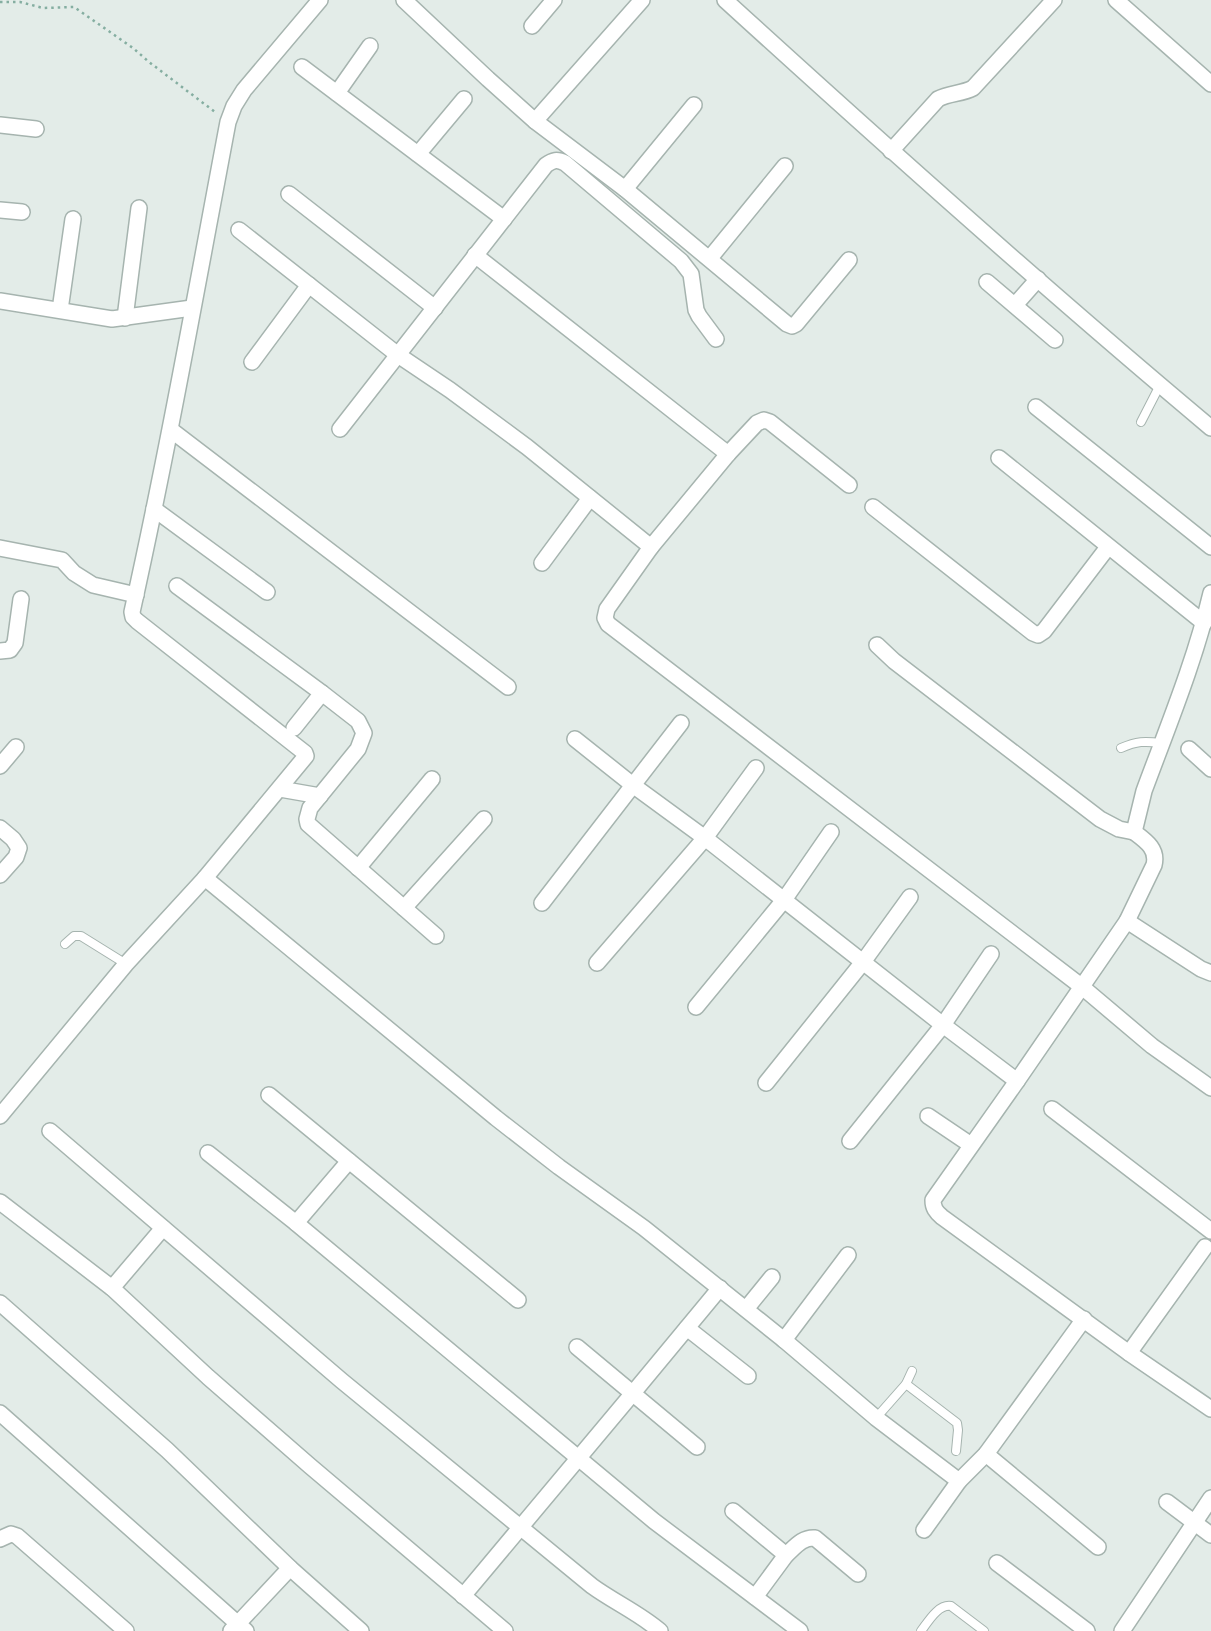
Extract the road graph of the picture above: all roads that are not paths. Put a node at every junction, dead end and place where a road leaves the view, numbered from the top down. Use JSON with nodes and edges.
{"nodes":[{"id":1,"x":320,"y":0,"type":"edge"},
{"id":2,"x":554,"y":0,"type":"edge"},
{"id":3,"x":642,"y":0,"type":"edge"},
{"id":4,"x":725,"y":0,"type":"edge"},
{"id":5,"x":1054,"y":0,"type":"edge"},
{"id":6,"x":1116,"y":0,"type":"edge"},
{"id":7,"x":412,"y":3,"type":"edge"},
{"id":8,"x":532,"y":26,"type":"dead end"},
{"id":9,"x":370,"y":46,"type":"dead end"},
{"id":10,"x":302,"y":67,"type":"dead end"},
{"id":11,"x":1211,"y":84,"type":"edge"},
{"id":12,"x":337,"y":93,"type":"junction"},
{"id":13,"x":464,"y":99,"type":"dead end"},
{"id":14,"x":694,"y":105,"type":"dead end"},
{"id":15,"x":535,"y":121,"type":"junction"},
{"id":16,"x":0,"y":125,"type":"edge"},
{"id":17,"x":36,"y":129,"type":"dead end"},
{"id":18,"x":891,"y":151,"type":"junction"},
{"id":19,"x":418,"y":154,"type":"junction"},
{"id":20,"x":786,"y":166,"type":"dead end"},
{"id":21,"x":625,"y":189,"type":"junction"},
{"id":22,"x":289,"y":194,"type":"dead end"},
{"id":23,"x":139,"y":208,"type":"dead end"},
{"id":24,"x":0,"y":210,"type":"edge"},
{"id":25,"x":22,"y":212,"type":"dead end"},
{"id":26,"x":73,"y":219,"type":"dead end"},
{"id":27,"x":504,"y":219,"type":"junction"},
{"id":28,"x":239,"y":230,"type":"dead end"},
{"id":29,"x":475,"y":255,"type":"junction"},
{"id":30,"x":710,"y":258,"type":"junction"},
{"id":31,"x":849,"y":260,"type":"dead end"},
{"id":32,"x":1038,"y":279,"type":"junction"},
{"id":33,"x":987,"y":282,"type":"dead end"},
{"id":34,"x":309,"y":285,"type":"junction"},
{"id":35,"x":0,"y":301,"type":"edge"},
{"id":36,"x":1014,"y":305,"type":"junction"},
{"id":37,"x":192,"y":308,"type":"junction"},
{"id":38,"x":435,"y":308,"type":"junction"},
{"id":39,"x":60,"y":310,"type":"junction"},
{"id":40,"x":125,"y":318,"type":"junction"},
{"id":41,"x":716,"y":339,"type":"dead end"},
{"id":42,"x":1055,"y":340,"type":"dead end"},
{"id":43,"x":398,"y":355,"type":"junction"},
{"id":44,"x":252,"y":362,"type":"dead end"},
{"id":45,"x":1160,"y":385,"type":"junction"},
{"id":46,"x":1036,"y":406,"type":"dead end"},
{"id":47,"x":1141,"y":422,"type":"dead end"},
{"id":48,"x":1211,"y":428,"type":"edge"},
{"id":49,"x":340,"y":429,"type":"dead end"},
{"id":50,"x":171,"y":430,"type":"junction"},
{"id":51,"x":728,"y":454,"type":"junction"},
{"id":52,"x":999,"y":458,"type":"dead end"},
{"id":53,"x":849,"y":485,"type":"dead end"},
{"id":54,"x":590,"y":498,"type":"junction"},
{"id":55,"x":872,"y":507,"type":"dead end"},
{"id":56,"x":154,"y":509,"type":"junction"},
{"id":57,"x":1108,"y":547,"type":"junction"},
{"id":58,"x":1211,"y":547,"type":"edge"},
{"id":59,"x":0,"y":548,"type":"edge"},
{"id":60,"x":651,"y":548,"type":"junction"},
{"id":61,"x":542,"y":563,"type":"dead end"},
{"id":62,"x":177,"y":586,"type":"dead end"},
{"id":63,"x":267,"y":592,"type":"dead end"},
{"id":64,"x":1211,"y":593,"type":"edge"},
{"id":65,"x":136,"y":595,"type":"junction"},
{"id":66,"x":21,"y":598,"type":"dead end"},
{"id":67,"x":1207,"y":616,"type":"edge"},
{"id":68,"x":877,"y":645,"type":"dead end"},
{"id":69,"x":0,"y":652,"type":"edge"},
{"id":70,"x":508,"y":687,"type":"dead end"},
{"id":71,"x":322,"y":693,"type":"junction"},
{"id":72,"x":681,"y":723,"type":"dead end"},
{"id":73,"x":294,"y":728,"type":"dead end"},
{"id":74,"x":575,"y":739,"type":"dead end"},
{"id":75,"x":1162,"y":743,"type":"junction"},
{"id":76,"x":16,"y":747,"type":"dead end"},
{"id":77,"x":1121,"y":748,"type":"dead end"},
{"id":78,"x":1189,"y":749,"type":"dead end"},
{"id":79,"x":0,"y":766,"type":"edge"},
{"id":80,"x":756,"y":768,"type":"dead end"},
{"id":81,"x":1211,"y":769,"type":"edge"},
{"id":82,"x":432,"y":779,"type":"dead end"},
{"id":83,"x":634,"y":786,"type":"junction"},
{"id":84,"x":280,"y":788,"type":"junction"},
{"id":85,"x":320,"y":796,"type":"junction"},
{"id":86,"x":484,"y":819,"type":"dead end"},
{"id":87,"x":0,"y":828,"type":"edge"},
{"id":88,"x":832,"y":832,"type":"dead end"},
{"id":89,"x":1134,"y":832,"type":"junction"},
{"id":90,"x":705,"y":838,"type":"junction"},
{"id":91,"x":358,"y":868,"type":"junction"},
{"id":92,"x":0,"y":876,"type":"edge"},
{"id":93,"x":205,"y":878,"type":"junction"},
{"id":94,"x":910,"y":897,"type":"dead end"},
{"id":95,"x":784,"y":900,"type":"junction"},
{"id":96,"x":542,"y":903,"type":"dead end"},
{"id":97,"x":404,"y":908,"type":"junction"},
{"id":98,"x":1126,"y":921,"type":"junction"},
{"id":99,"x":436,"y":936,"type":"dead end"},
{"id":100,"x":65,"y":944,"type":"dead end"},
{"id":101,"x":992,"y":954,"type":"dead end"},
{"id":102,"x":863,"y":962,"type":"junction"},
{"id":103,"x":597,"y":963,"type":"dead end"},
{"id":104,"x":126,"y":964,"type":"junction"},
{"id":105,"x":1211,"y":973,"type":"edge"},
{"id":106,"x":1081,"y":986,"type":"junction"},
{"id":107,"x":696,"y":1007,"type":"dead end"},
{"id":108,"x":943,"y":1025,"type":"junction"},
{"id":109,"x":1017,"y":1081,"type":"junction"},
{"id":110,"x":766,"y":1083,"type":"dead end"},
{"id":111,"x":1211,"y":1088,"type":"edge"},
{"id":112,"x":269,"y":1094,"type":"dead end"},
{"id":113,"x":1052,"y":1109,"type":"dead end"},
{"id":114,"x":0,"y":1116,"type":"edge"},
{"id":115,"x":928,"y":1116,"type":"dead end"},
{"id":116,"x":50,"y":1131,"type":"dead end"},
{"id":117,"x":850,"y":1141,"type":"dead end"},
{"id":118,"x":971,"y":1145,"type":"junction"},
{"id":119,"x":208,"y":1153,"type":"dead end"},
{"id":120,"x":350,"y":1161,"type":"junction"},
{"id":121,"x":0,"y":1202,"type":"edge"},
{"id":122,"x":296,"y":1223,"type":"junction"},
{"id":123,"x":163,"y":1228,"type":"junction"},
{"id":124,"x":1211,"y":1231,"type":"edge"},
{"id":125,"x":1205,"y":1247,"type":"dead end"},
{"id":126,"x":848,"y":1255,"type":"dead end"},
{"id":127,"x":772,"y":1276,"type":"dead end"},
{"id":128,"x":112,"y":1288,"type":"junction"},
{"id":129,"x":720,"y":1288,"type":"junction"},
{"id":130,"x":518,"y":1300,"type":"dead end"},
{"id":131,"x":0,"y":1302,"type":"edge"},
{"id":132,"x":746,"y":1309,"type":"junction"},
{"id":133,"x":1084,"y":1320,"type":"junction"},
{"id":134,"x":687,"y":1328,"type":"junction"},
{"id":135,"x":784,"y":1340,"type":"junction"},
{"id":136,"x":576,"y":1347,"type":"dead end"},
{"id":137,"x":1129,"y":1353,"type":"junction"},
{"id":138,"x":912,"y":1371,"type":"dead end"},
{"id":139,"x":748,"y":1376,"type":"dead end"},
{"id":140,"x":906,"y":1384,"type":"junction"},
{"id":141,"x":634,"y":1393,"type":"junction"},
{"id":142,"x":1211,"y":1410,"type":"edge"},
{"id":143,"x":0,"y":1413,"type":"edge"},
{"id":144,"x":876,"y":1418,"type":"junction"},
{"id":145,"x":697,"y":1447,"type":"dead end"},
{"id":146,"x":956,"y":1450,"type":"dead end"},
{"id":147,"x":986,"y":1454,"type":"junction"},
{"id":148,"x":578,"y":1459,"type":"junction"},
{"id":149,"x":959,"y":1481,"type":"junction"},
{"id":150,"x":1211,"y":1498,"type":"edge"},
{"id":151,"x":1167,"y":1502,"type":"dead end"},
{"id":152,"x":733,"y":1511,"type":"dead end"},
{"id":153,"x":1194,"y":1523,"type":"junction"},
{"id":154,"x":522,"y":1527,"type":"junction"},
{"id":155,"x":924,"y":1530,"type":"dead end"},
{"id":156,"x":1211,"y":1535,"type":"edge"},
{"id":157,"x":0,"y":1539,"type":"edge"},
{"id":158,"x":1098,"y":1546,"type":"dead end"},
{"id":159,"x":786,"y":1556,"type":"junction"},
{"id":160,"x":997,"y":1563,"type":"dead end"},
{"id":161,"x":290,"y":1568,"type":"junction"},
{"id":162,"x":858,"y":1574,"type":"dead end"},
{"id":163,"x":464,"y":1596,"type":"junction"},
{"id":164,"x":755,"y":1597,"type":"junction"},
{"id":165,"x":238,"y":1629,"type":"edge"},
{"id":166,"x":126,"y":1631,"type":"edge"},
{"id":167,"x":361,"y":1631,"type":"edge"},
{"id":168,"x":505,"y":1631,"type":"edge"},
{"id":169,"x":660,"y":1631,"type":"edge"},
{"id":170,"x":800,"y":1631,"type":"edge"},
{"id":171,"x":921,"y":1631,"type":"edge"},
{"id":172,"x":984,"y":1631,"type":"edge"},
{"id":173,"x":1087,"y":1631,"type":"edge"},
{"id":174,"x":1122,"y":1631,"type":"edge"}],
"edges":[{"from":1,"to":37,"type":"street"},
{"from":2,"to":8,"type":"street"},
{"from":3,"to":15,"type":"street"},
{"from":4,"to":18,"type":"street"},
{"from":5,"to":18,"type":"street"},
{"from":6,"to":11,"type":"street"},
{"from":7,"to":15,"type":"street"},
{"from":9,"to":12,"type":"street"},
{"from":10,"to":12,"type":"street"},
{"from":12,"to":19,"type":"street"},
{"from":13,"to":19,"type":"street"},
{"from":14,"to":21,"type":"street"},
{"from":15,"to":21,"type":"street"},
{"from":16,"to":17,"type":"street"},
{"from":18,"to":32,"type":"street"},
{"from":19,"to":27,"type":"street"},
{"from":20,"to":30,"type":"street"},
{"from":21,"to":30,"type":"street"},
{"from":22,"to":38,"type":"street"},
{"from":23,"to":40,"type":"street"},
{"from":24,"to":25,"type":"street"},
{"from":26,"to":39,"type":"street"},
{"from":27,"to":29,"type":"street"},
{"from":27,"to":41,"type":"street"},
{"from":28,"to":34,"type":"street"},
{"from":29,"to":38,"type":"street"},
{"from":29,"to":51,"type":"street"},
{"from":30,"to":31,"type":"street"},
{"from":32,"to":36,"type":"street"},
{"from":32,"to":45,"type":"street"},
{"from":33,"to":36,"type":"street"},
{"from":34,"to":43,"type":"street"},
{"from":34,"to":44,"type":"street"},
{"from":35,"to":39,"type":"street"},
{"from":36,"to":42,"type":"street"},
{"from":37,"to":40,"type":"street"},
{"from":37,"to":50,"type":"street"},
{"from":38,"to":43,"type":"street"},
{"from":39,"to":40,"type":"street"},
{"from":43,"to":49,"type":"street"},
{"from":43,"to":54,"type":"street"},
{"from":45,"to":47,"type":"lane"},
{"from":45,"to":48,"type":"street"},
{"from":46,"to":58,"type":"street"},
{"from":50,"to":56,"type":"street"},
{"from":50,"to":70,"type":"street"},
{"from":51,"to":53,"type":"street"},
{"from":51,"to":60,"type":"street"},
{"from":52,"to":57,"type":"street"},
{"from":54,"to":60,"type":"street"},
{"from":54,"to":61,"type":"street"},
{"from":55,"to":57,"type":"street"},
{"from":56,"to":63,"type":"street"},
{"from":56,"to":65,"type":"street"},
{"from":57,"to":67,"type":"street"},
{"from":59,"to":65,"type":"street"},
{"from":60,"to":106,"type":"street"},
{"from":62,"to":71,"type":"street"},
{"from":64,"to":67,"type":"street"},
{"from":65,"to":84,"type":"street"},
{"from":66,"to":69,"type":"street"},
{"from":67,"to":75,"type":"street"},
{"from":68,"to":89,"type":"street"},
{"from":71,"to":73,"type":"street"},
{"from":71,"to":85,"type":"street"},
{"from":72,"to":83,"type":"street"},
{"from":74,"to":83,"type":"street"},
{"from":75,"to":77,"type":"lane"},
{"from":75,"to":89,"type":"street"},
{"from":76,"to":79,"type":"street"},
{"from":78,"to":81,"type":"street"},
{"from":80,"to":90,"type":"street"},
{"from":82,"to":91,"type":"street"},
{"from":83,"to":90,"type":"street"},
{"from":83,"to":96,"type":"street"},
{"from":84,"to":85,"type":"street"},
{"from":84,"to":93,"type":"street"},
{"from":85,"to":91,"type":"street"},
{"from":86,"to":97,"type":"street"},
{"from":87,"to":92,"type":"street"},
{"from":88,"to":95,"type":"street"},
{"from":89,"to":98,"type":"street"},
{"from":90,"to":95,"type":"street"},
{"from":90,"to":103,"type":"street"},
{"from":91,"to":97,"type":"street"},
{"from":93,"to":104,"type":"street"},
{"from":93,"to":129,"type":"street"},
{"from":94,"to":102,"type":"street"},
{"from":95,"to":102,"type":"street"},
{"from":95,"to":107,"type":"street"},
{"from":97,"to":99,"type":"street"},
{"from":98,"to":105,"type":"street"},
{"from":98,"to":106,"type":"street"},
{"from":100,"to":104,"type":"lane"},
{"from":101,"to":108,"type":"street"},
{"from":102,"to":108,"type":"street"},
{"from":102,"to":110,"type":"street"},
{"from":104,"to":114,"type":"street"},
{"from":106,"to":109,"type":"street"},
{"from":106,"to":111,"type":"street"},
{"from":108,"to":109,"type":"street"},
{"from":108,"to":117,"type":"street"},
{"from":109,"to":118,"type":"street"},
{"from":112,"to":120,"type":"street"},
{"from":113,"to":124,"type":"street"},
{"from":115,"to":118,"type":"street"},
{"from":116,"to":123,"type":"street"},
{"from":118,"to":133,"type":"street"},
{"from":119,"to":122,"type":"street"},
{"from":120,"to":122,"type":"street"},
{"from":120,"to":130,"type":"street"},
{"from":121,"to":128,"type":"street"},
{"from":122,"to":148,"type":"street"},
{"from":123,"to":128,"type":"street"},
{"from":123,"to":154,"type":"street"},
{"from":125,"to":137,"type":"street"},
{"from":126,"to":135,"type":"street"},
{"from":127,"to":132,"type":"street"},
{"from":128,"to":163,"type":"street"},
{"from":129,"to":132,"type":"street"},
{"from":129,"to":134,"type":"street"},
{"from":131,"to":161,"type":"street"},
{"from":132,"to":135,"type":"street"},
{"from":133,"to":137,"type":"street"},
{"from":133,"to":147,"type":"street"},
{"from":134,"to":139,"type":"street"},
{"from":134,"to":141,"type":"street"},
{"from":135,"to":144,"type":"street"},
{"from":136,"to":141,"type":"street"},
{"from":137,"to":142,"type":"street"},
{"from":138,"to":140,"type":"lane"},
{"from":140,"to":144,"type":"lane"},
{"from":140,"to":146,"type":"lane"},
{"from":141,"to":145,"type":"street"},
{"from":141,"to":148,"type":"street"},
{"from":143,"to":165,"type":"street"},
{"from":144,"to":149,"type":"street"},
{"from":147,"to":149,"type":"street"},
{"from":147,"to":158,"type":"street"},
{"from":148,"to":154,"type":"street"},
{"from":148,"to":164,"type":"street"},
{"from":149,"to":155,"type":"street"},
{"from":150,"to":153,"type":"street"},
{"from":151,"to":153,"type":"street"},
{"from":152,"to":159,"type":"street"},
{"from":153,"to":156,"type":"street"},
{"from":153,"to":174,"type":"street"},
{"from":154,"to":163,"type":"street"},
{"from":154,"to":169,"type":"street"},
{"from":157,"to":166,"type":"street"},
{"from":159,"to":162,"type":"street"},
{"from":159,"to":164,"type":"street"},
{"from":160,"to":173,"type":"street"},
{"from":161,"to":165,"type":"street"},
{"from":161,"to":167,"type":"street"},
{"from":163,"to":168,"type":"street"},
{"from":164,"to":170,"type":"street"},
{"from":171,"to":172,"type":"lane"}]}
